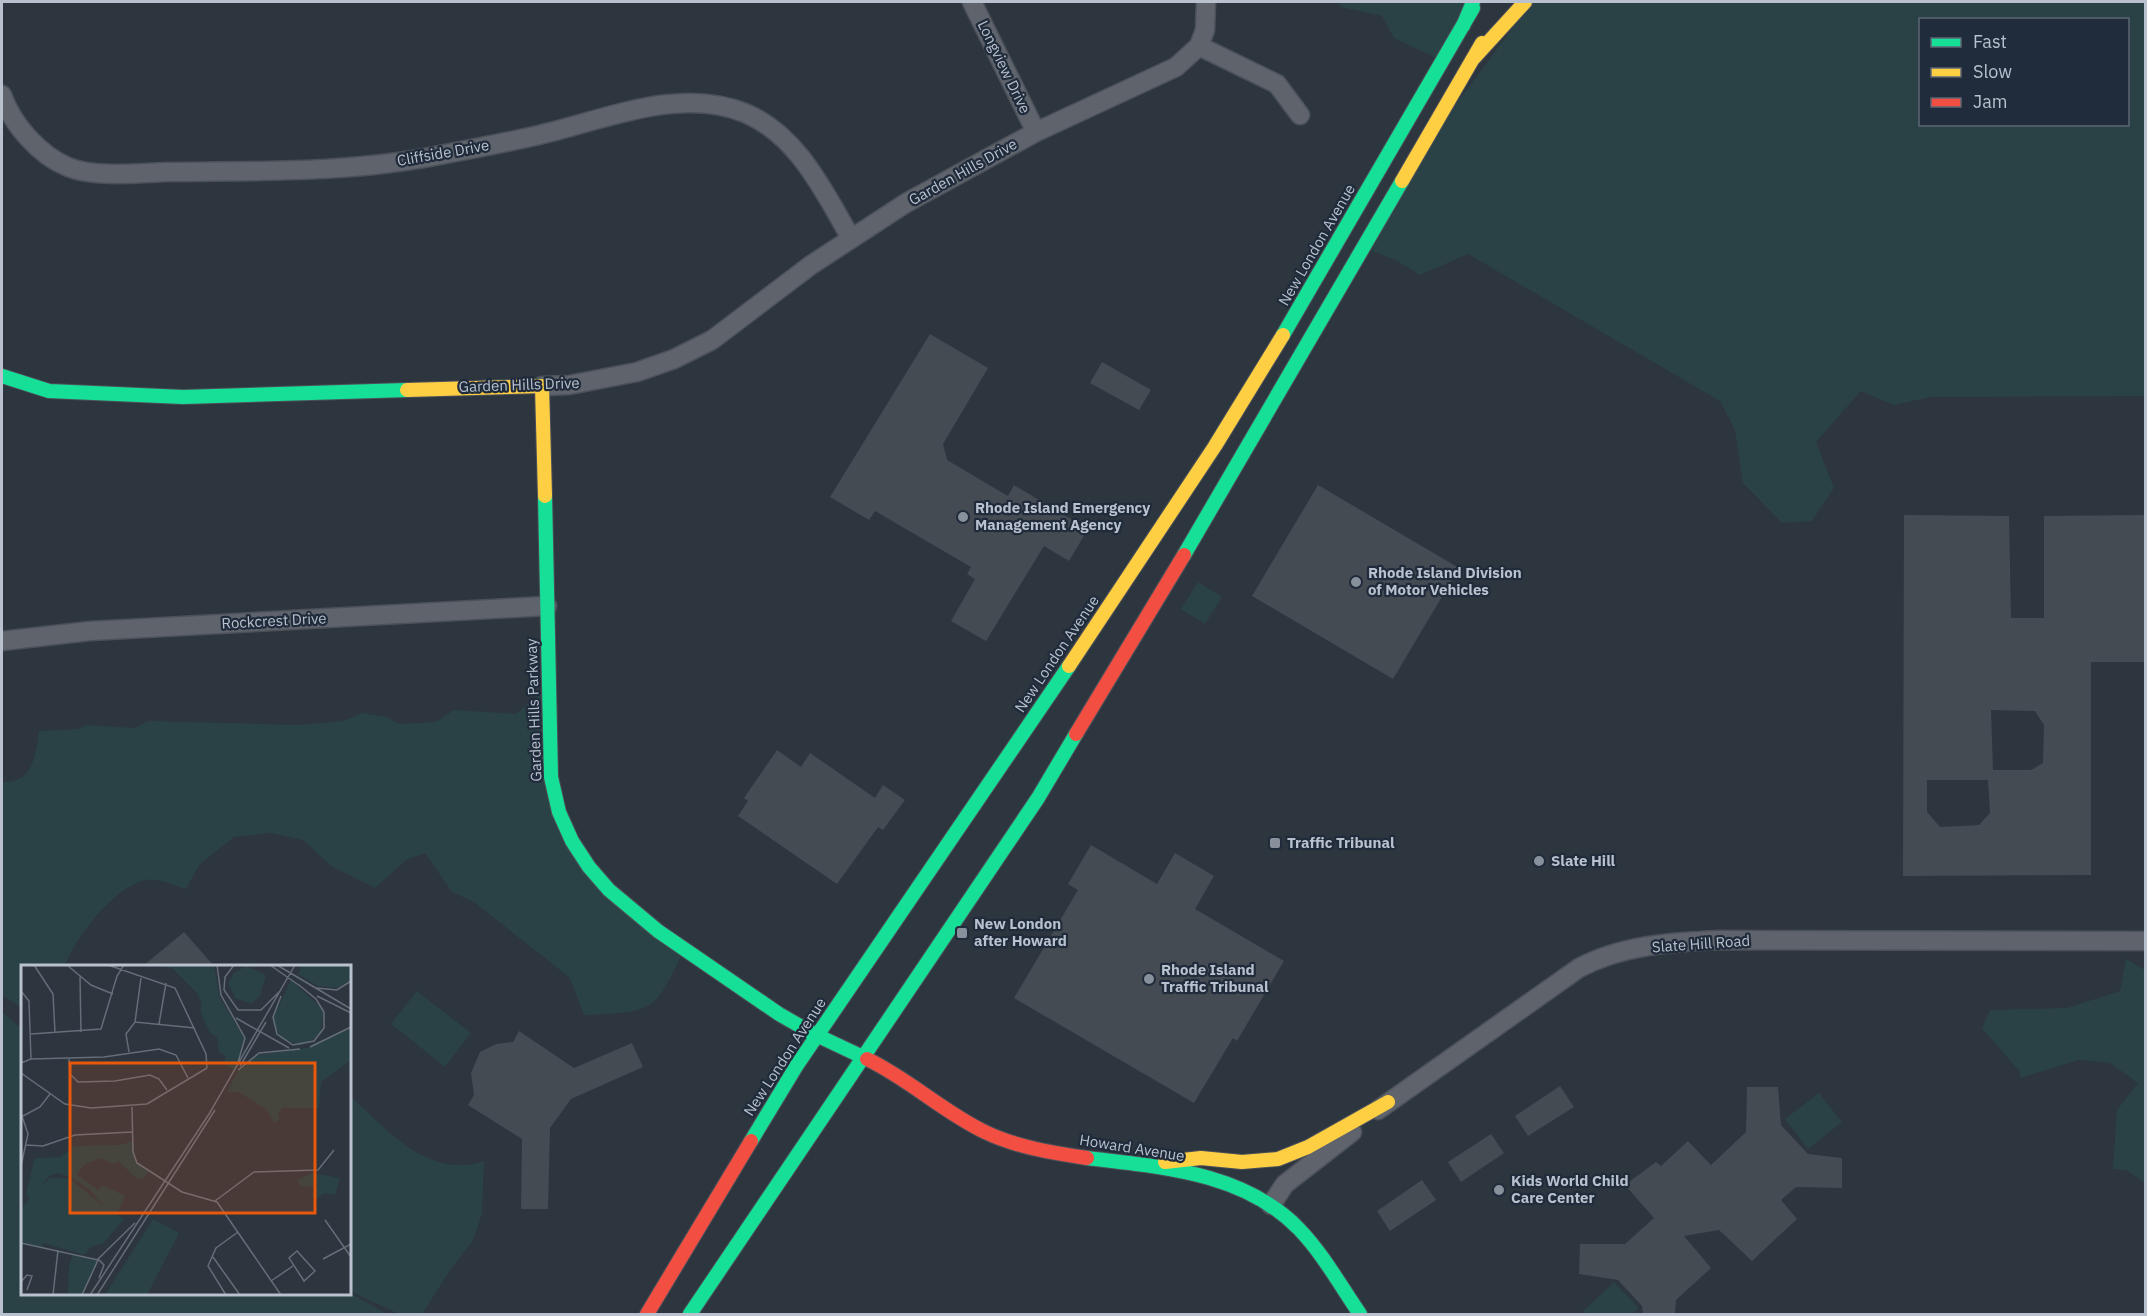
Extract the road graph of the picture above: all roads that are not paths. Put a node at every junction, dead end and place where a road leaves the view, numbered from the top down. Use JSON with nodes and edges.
{"nodes":[{"id":1,"x":972,"y":2,"type":"edge"},
{"id":2,"x":1206,"y":2,"type":"edge"},
{"id":3,"x":1475,"y":2,"type":"edge"},
{"id":4,"x":1508,"y":2,"type":"edge"},
{"id":5,"x":1525,"y":2,"type":"edge"},
{"id":6,"x":1199,"y":46,"type":"junction"},
{"id":7,"x":1472,"y":60,"type":"junction"},
{"id":8,"x":2,"y":95,"type":"edge"},
{"id":9,"x":1300,"y":115,"type":"dead end"},
{"id":10,"x":1036,"y":132,"type":"junction"},
{"id":11,"x":851,"y":238,"type":"junction"},
{"id":12,"x":2,"y":376,"type":"edge"},
{"id":13,"x":542,"y":386,"type":"junction"},
{"id":14,"x":547,"y":606,"type":"junction"},
{"id":15,"x":2,"y":641,"type":"edge"},
{"id":16,"x":2145,"y":941,"type":"edge"},
{"id":17,"x":818,"y":1036,"type":"junction"},
{"id":18,"x":864,"y":1058,"type":"junction"},
{"id":19,"x":1388,"y":1102,"type":"junction"},
{"id":20,"x":1142,"y":1165,"type":"junction"},
{"id":21,"x":1270,"y":1205,"type":"junction"},
{"id":22,"x":647,"y":1314,"type":"edge"},
{"id":23,"x":690,"y":1314,"type":"edge"},
{"id":24,"x":1360,"y":1314,"type":"edge"}],
"edges":[{"from":1,"to":10,"type":"street","name":"Longview Drive"},
{"from":2,"to":6,"type":"street"},
{"from":3,"to":17,"type":"main road","name":"New London Avenue"},
{"from":4,"to":7,"type":"main road"},
{"from":5,"to":7,"type":"main road"},
{"from":6,"to":9,"type":"street"},
{"from":6,"to":10,"type":"street","name":"Garden Hills Drive"},
{"from":7,"to":18,"type":"main road"},
{"from":8,"to":11,"type":"street","name":"Cliffside Drive"},
{"from":10,"to":11,"type":"street","name":"Garden Hills Drive"},
{"from":11,"to":13,"type":"street","name":"Garden Hills Drive"},
{"from":12,"to":13,"type":"main road","name":"Garden Hills Drive"},
{"from":13,"to":14,"type":"main road","name":"Garden Hills Parkway"},
{"from":14,"to":15,"type":"street","name":"Rockcrest Drive"},
{"from":14,"to":17,"type":"main road","name":"Garden Hills Parkway"},
{"from":16,"to":19,"type":"street","name":"Slate Hill Road"},
{"from":17,"to":18,"type":"main road","name":"Garden Hills Parkway"},
{"from":17,"to":22,"type":"main road","name":"New London Avenue"},
{"from":18,"to":20,"type":"main road","name":"Howard Avenue"},
{"from":18,"to":23,"type":"main road"},
{"from":19,"to":20,"type":"main road"},
{"from":19,"to":21,"type":"street","name":"Slate Hill Road"},
{"from":20,"to":21,"type":"main road","name":"Howard Avenue"},
{"from":21,"to":24,"type":"main road","name":"Howard Avenue"}]}
